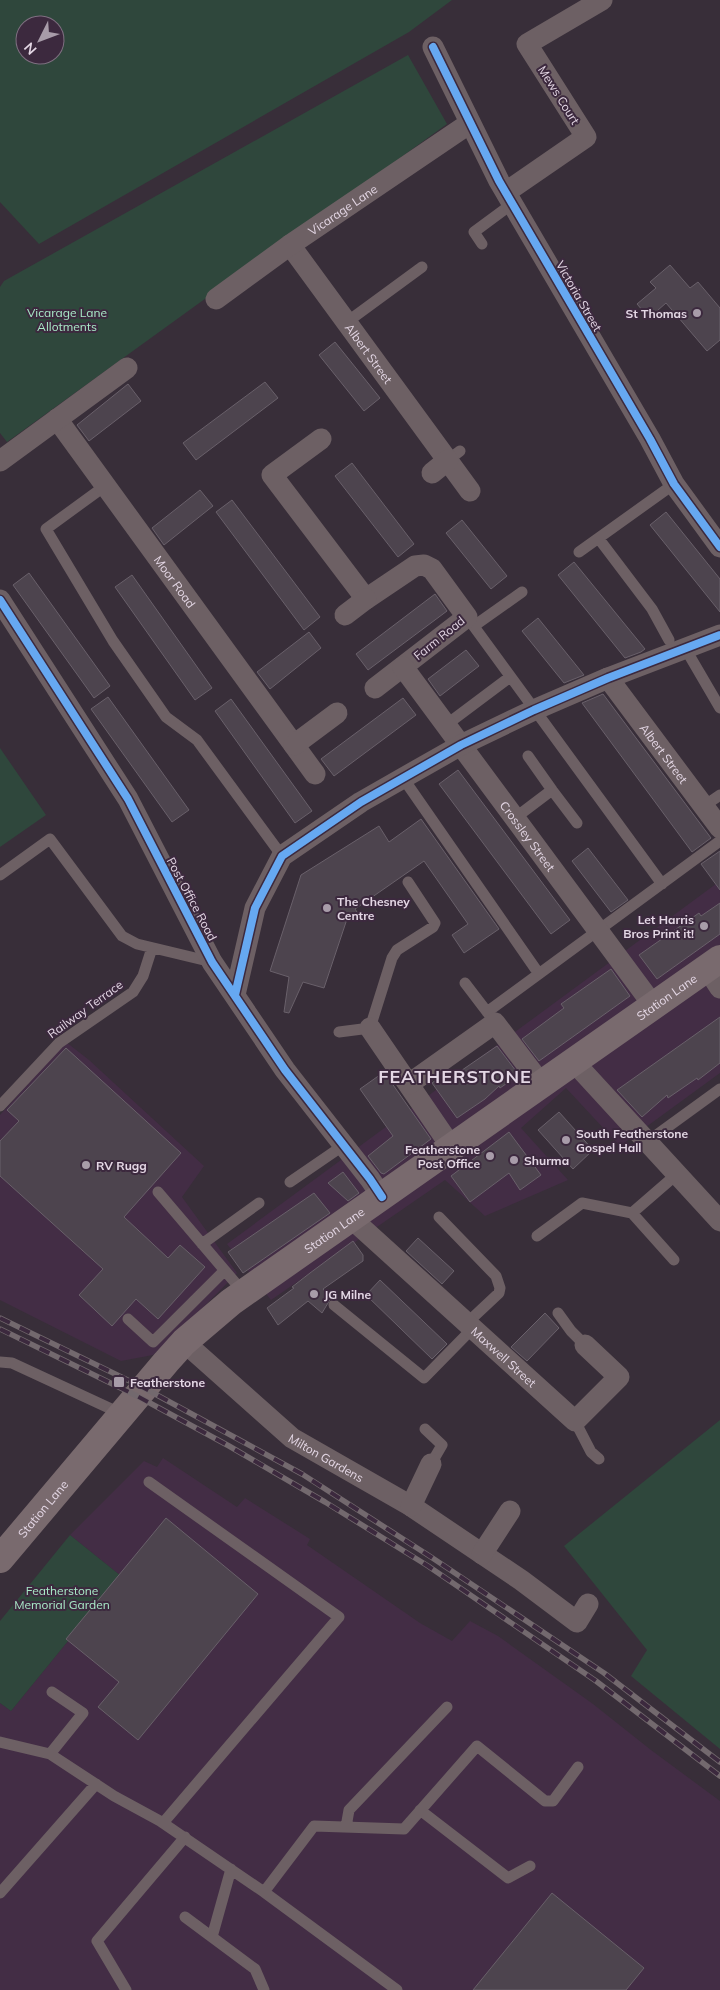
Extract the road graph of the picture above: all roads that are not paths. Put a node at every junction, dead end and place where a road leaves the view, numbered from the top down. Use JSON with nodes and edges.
{"nodes":[{"id":1,"x":602,"y":0,"type":"edge"},
{"id":2,"x":433,"y":47,"type":"dead end"},
{"id":3,"x":470,"y":123,"type":"junction"},
{"id":4,"x":509,"y":198,"type":"junction"},
{"id":5,"x":482,"y":244,"type":"dead end"},
{"id":6,"x":290,"y":245,"type":"junction"},
{"id":7,"x":422,"y":267,"type":"dead end"},
{"id":8,"x":216,"y":299,"type":"dead end"},
{"id":9,"x":346,"y":322,"type":"junction"},
{"id":10,"x":127,"y":368,"type":"dead end"},
{"id":11,"x":57,"y":419,"type":"junction"},
{"id":12,"x":321,"y":439,"type":"dead end"},
{"id":13,"x":0,"y":461,"type":"edge"},
{"id":14,"x":674,"y":484,"type":"junction"},
{"id":15,"x":105,"y":486,"type":"junction"},
{"id":16,"x":470,"y":491,"type":"dead end"},
{"id":17,"x":599,"y":539,"type":"junction"},
{"id":18,"x":720,"y":547,"type":"edge"},
{"id":19,"x":579,"y":552,"type":"dead end"},
{"id":20,"x":522,"y":592,"type":"dead end"},
{"id":21,"x":0,"y":600,"type":"edge"},
{"id":22,"x":366,"y":600,"type":"junction"},
{"id":23,"x":345,"y":615,"type":"dead end"},
{"id":24,"x":471,"y":621,"type":"junction"},
{"id":25,"x":720,"y":635,"type":"edge"},
{"id":26,"x":677,"y":644,"type":"junction"},
{"id":27,"x":403,"y":667,"type":"junction"},
{"id":28,"x":510,"y":677,"type":"junction"},
{"id":29,"x":608,"y":678,"type":"junction"},
{"id":30,"x":376,"y":688,"type":"dead end"},
{"id":31,"x":720,"y":708,"type":"edge"},
{"id":32,"x":534,"y":710,"type":"junction"},
{"id":33,"x":338,"y":713,"type":"dead end"},
{"id":34,"x":446,"y":725,"type":"junction"},
{"id":35,"x":294,"y":745,"type":"junction"},
{"id":36,"x":461,"y":745,"type":"junction"},
{"id":37,"x":528,"y":756,"type":"dead end"},
{"id":38,"x":315,"y":774,"type":"dead end"},
{"id":39,"x":403,"y":778,"type":"junction"},
{"id":40,"x":552,"y":790,"type":"junction"},
{"id":41,"x":712,"y":801,"type":"edge"},
{"id":42,"x":515,"y":818,"type":"junction"},
{"id":43,"x":577,"y":823,"type":"dead end"},
{"id":44,"x":720,"y":828,"type":"edge"},
{"id":45,"x":720,"y":841,"type":"edge"},
{"id":46,"x":282,"y":856,"type":"junction"},
{"id":47,"x":0,"y":876,"type":"edge"},
{"id":48,"x":408,"y":882,"type":"dead end"},
{"id":49,"x":662,"y":884,"type":"junction"},
{"id":50,"x":598,"y":931,"type":"junction"},
{"id":51,"x":152,"y":948,"type":"junction"},
{"id":52,"x":212,"y":962,"type":"junction"},
{"id":53,"x":716,"y":971,"type":"edge"},
{"id":54,"x":539,"y":974,"type":"junction"},
{"id":55,"x":465,"y":983,"type":"dead end"},
{"id":56,"x":234,"y":995,"type":"junction"},
{"id":57,"x":653,"y":1005,"type":"junction"},
{"id":58,"x":491,"y":1017,"type":"junction"},
{"id":59,"x":370,"y":1028,"type":"junction"},
{"id":60,"x":339,"y":1032,"type":"dead end"},
{"id":61,"x":574,"y":1062,"type":"junction"},
{"id":62,"x":409,"y":1084,"type":"junction"},
{"id":63,"x":542,"y":1085,"type":"junction"},
{"id":64,"x":720,"y":1089,"type":"edge"},
{"id":65,"x":0,"y":1106,"type":"edge"},
{"id":66,"x":647,"y":1142,"type":"junction"},
{"id":67,"x":344,"y":1145,"type":"junction"},
{"id":68,"x":452,"y":1148,"type":"junction"},
{"id":69,"x":677,"y":1174,"type":"junction"},
{"id":70,"x":290,"y":1182,"type":"dead end"},
{"id":71,"x":158,"y":1192,"type":"dead end"},
{"id":72,"x":382,"y":1197,"type":"junction"},
{"id":73,"x":259,"y":1204,"type":"dead end"},
{"id":74,"x":715,"y":1207,"type":"edge"},
{"id":75,"x":632,"y":1213,"type":"junction"},
{"id":76,"x":439,"y":1217,"type":"dead end"},
{"id":77,"x":352,"y":1219,"type":"junction"},
{"id":78,"x":537,"y":1236,"type":"dead end"},
{"id":79,"x":202,"y":1244,"type":"junction"},
{"id":80,"x":674,"y":1260,"type":"dead end"},
{"id":81,"x":224,"y":1270,"type":"junction"},
{"id":82,"x":244,"y":1294,"type":"junction"},
{"id":83,"x":334,"y":1305,"type":"dead end"},
{"id":84,"x":558,"y":1313,"type":"dead end"},
{"id":85,"x":128,"y":1319,"type":"dead end"},
{"id":86,"x":470,"y":1326,"type":"junction"},
{"id":87,"x":184,"y":1342,"type":"junction"},
{"id":88,"x":585,"y":1345,"type":"joint"},
{"id":89,"x":0,"y":1362,"type":"edge"},
{"id":90,"x":122,"y":1414,"type":"junction"},
{"id":91,"x":575,"y":1421,"type":"junction"},
{"id":92,"x":425,"y":1428,"type":"dead end"},
{"id":93,"x":598,"y":1459,"type":"dead end"},
{"id":94,"x":431,"y":1464,"type":"joint"},
{"id":95,"x":149,"y":1482,"type":"dead end"},
{"id":96,"x":411,"y":1506,"type":"junction"},
{"id":97,"x":510,"y":1511,"type":"dead end"},
{"id":98,"x":482,"y":1554,"type":"junction"},
{"id":99,"x":0,"y":1559,"type":"edge"},
{"id":100,"x":588,"y":1604,"type":"dead end"},
{"id":101,"x":52,"y":1692,"type":"dead end"},
{"id":102,"x":447,"y":1707,"type":"dead end"},
{"id":103,"x":0,"y":1742,"type":"edge"},
{"id":104,"x":50,"y":1754,"type":"junction"},
{"id":105,"x":578,"y":1767,"type":"dead end"},
{"id":106,"x":96,"y":1784,"type":"junction"},
{"id":107,"x":420,"y":1810,"type":"junction"},
{"id":108,"x":163,"y":1823,"type":"junction"},
{"id":109,"x":346,"y":1827,"type":"junction"},
{"id":110,"x":185,"y":1838,"type":"junction"},
{"id":111,"x":530,"y":1866,"type":"dead end"},
{"id":112,"x":231,"y":1869,"type":"junction"},
{"id":113,"x":264,"y":1892,"type":"junction"},
{"id":114,"x":0,"y":1893,"type":"edge"},
{"id":115,"x":185,"y":1917,"type":"dead end"},
{"id":116,"x":212,"y":1937,"type":"junction"},
{"id":117,"x":126,"y":1990,"type":"edge"},
{"id":118,"x":264,"y":1990,"type":"edge"},
{"id":119,"x":397,"y":1990,"type":"edge"}],
"edges":[{"from":1,"to":4,"type":"street","name":"Mews Court"},
{"from":2,"to":3,"type":"street","name":"Victoria Street"},
{"from":3,"to":4,"type":"street","name":"Victoria Street"},
{"from":3,"to":6,"type":"street","name":"Vicarage Lane"},
{"from":4,"to":5,"type":"lane"},
{"from":4,"to":14,"type":"street","name":"Victoria Street"},
{"from":6,"to":8,"type":"street","name":"Vicarage Lane"},
{"from":6,"to":9,"type":"street","name":"Albert Street"},
{"from":7,"to":9,"type":"lane"},
{"from":9,"to":16,"type":"street","name":"Albert Street"},
{"from":10,"to":11,"type":"street"},
{"from":11,"to":13,"type":"street"},
{"from":11,"to":15,"type":"street","name":"Moor Road"},
{"from":12,"to":22,"type":"street"},
{"from":14,"to":17,"type":"lane"},
{"from":14,"to":18,"type":"street","name":"Victoria Street"},
{"from":15,"to":35,"type":"street","name":"Moor Road"},
{"from":15,"to":46,"type":"lane"},
{"from":17,"to":19,"type":"lane"},
{"from":17,"to":26,"type":"lane"},
{"from":20,"to":24,"type":"lane"},
{"from":21,"to":52,"type":"street","name":"Post Office Road"},
{"from":22,"to":23,"type":"street","name":"Farm Road"},
{"from":22,"to":24,"type":"street","name":"Farm Road"},
{"from":24,"to":27,"type":"street","name":"Farm Road"},
{"from":24,"to":28,"type":"lane"},
{"from":25,"to":26,"type":"street"},
{"from":26,"to":29,"type":"street"},
{"from":26,"to":31,"type":"lane"},
{"from":27,"to":30,"type":"street","name":"Farm Road"},
{"from":27,"to":34,"type":"street","name":"Crossley Street"},
{"from":28,"to":32,"type":"lane"},
{"from":28,"to":34,"type":"lane"},
{"from":29,"to":32,"type":"street"},
{"from":29,"to":41,"type":"street","name":"Albert Street"},
{"from":32,"to":36,"type":"street"},
{"from":32,"to":49,"type":"lane"},
{"from":33,"to":35,"type":"street"},
{"from":34,"to":36,"type":"street","name":"Crossley Street"},
{"from":35,"to":38,"type":"street","name":"Moor Road"},
{"from":36,"to":39,"type":"street"},
{"from":36,"to":42,"type":"street","name":"Crossley Street"},
{"from":37,"to":40,"type":"lane"},
{"from":39,"to":46,"type":"street"},
{"from":39,"to":54,"type":"lane"},
{"from":40,"to":42,"type":"lane"},
{"from":40,"to":43,"type":"lane"},
{"from":41,"to":44,"type":"street","name":"Albert Street"},
{"from":42,"to":50,"type":"street","name":"Crossley Street"},
{"from":45,"to":49,"type":"lane"},
{"from":46,"to":56,"type":"street"},
{"from":47,"to":51,"type":"lane"},
{"from":48,"to":59,"type":"lane"},
{"from":49,"to":50,"type":"lane"},
{"from":50,"to":54,"type":"lane"},
{"from":50,"to":57,"type":"street","name":"Crossley Street"},
{"from":51,"to":52,"type":"lane"},
{"from":51,"to":65,"type":"lane","name":"Railway Terrace"},
{"from":52,"to":56,"type":"street","name":"Post Office Road"},
{"from":53,"to":57,"type":"main road","name":"Station Lane"},
{"from":54,"to":58,"type":"lane"},
{"from":55,"to":58,"type":"lane"},
{"from":56,"to":67,"type":"street","name":"Post Office Road"},
{"from":57,"to":61,"type":"main road","name":"Station Lane"},
{"from":58,"to":62,"type":"street"},
{"from":58,"to":63,"type":"street"},
{"from":59,"to":60,"type":"lane"},
{"from":59,"to":62,"type":"street"},
{"from":61,"to":63,"type":"main road","name":"Station Lane"},
{"from":61,"to":66,"type":"street"},
{"from":62,"to":68,"type":"street"},
{"from":63,"to":68,"type":"main road","name":"Station Lane"},
{"from":64,"to":66,"type":"lane"},
{"from":66,"to":69,"type":"street"},
{"from":67,"to":70,"type":"lane"},
{"from":67,"to":72,"type":"street","name":"Post Office Road"},
{"from":68,"to":72,"type":"main road","name":"Station Lane"},
{"from":69,"to":74,"type":"street"},
{"from":69,"to":75,"type":"lane"},
{"from":71,"to":79,"type":"lane"},
{"from":72,"to":77,"type":"main road","name":"Station Lane"},
{"from":73,"to":79,"type":"lane"},
{"from":75,"to":78,"type":"lane"},
{"from":75,"to":80,"type":"lane"},
{"from":76,"to":86,"type":"lane"},
{"from":77,"to":82,"type":"main road","name":"Station Lane"},
{"from":77,"to":86,"type":"street","name":"Maxwell Street"},
{"from":79,"to":81,"type":"lane"},
{"from":81,"to":82,"type":"lane"},
{"from":81,"to":85,"type":"lane"},
{"from":82,"to":87,"type":"main road","name":"Station Lane"},
{"from":83,"to":86,"type":"lane"},
{"from":84,"to":88,"type":"lane"},
{"from":86,"to":91,"type":"street","name":"Maxwell Street"},
{"from":87,"to":90,"type":"main road","name":"Station Lane"},
{"from":87,"to":96,"type":"street","name":"Milton Gardens"},
{"from":88,"to":91,"type":"street"},
{"from":89,"to":90,"type":"lane"},
{"from":90,"to":99,"type":"main road","name":"Station Lane"},
{"from":91,"to":93,"type":"lane"},
{"from":92,"to":94,"type":"lane"},
{"from":94,"to":96,"type":"street"},
{"from":95,"to":108,"type":"lane"},
{"from":96,"to":98,"type":"street","name":"Milton Gardens"},
{"from":97,"to":98,"type":"street"},
{"from":98,"to":100,"type":"street","name":"Milton Gardens"},
{"from":101,"to":104,"type":"lane"},
{"from":102,"to":109,"type":"lane"},
{"from":103,"to":104,"type":"lane"},
{"from":104,"to":106,"type":"lane"},
{"from":105,"to":107,"type":"lane"},
{"from":106,"to":108,"type":"lane"},
{"from":106,"to":114,"type":"lane"},
{"from":107,"to":109,"type":"lane"},
{"from":107,"to":111,"type":"lane"},
{"from":108,"to":110,"type":"lane"},
{"from":109,"to":113,"type":"lane"},
{"from":110,"to":112,"type":"lane"},
{"from":110,"to":117,"type":"lane"},
{"from":112,"to":113,"type":"lane"},
{"from":112,"to":116,"type":"lane"},
{"from":113,"to":119,"type":"lane"},
{"from":115,"to":116,"type":"lane"},
{"from":116,"to":118,"type":"lane"}]}
